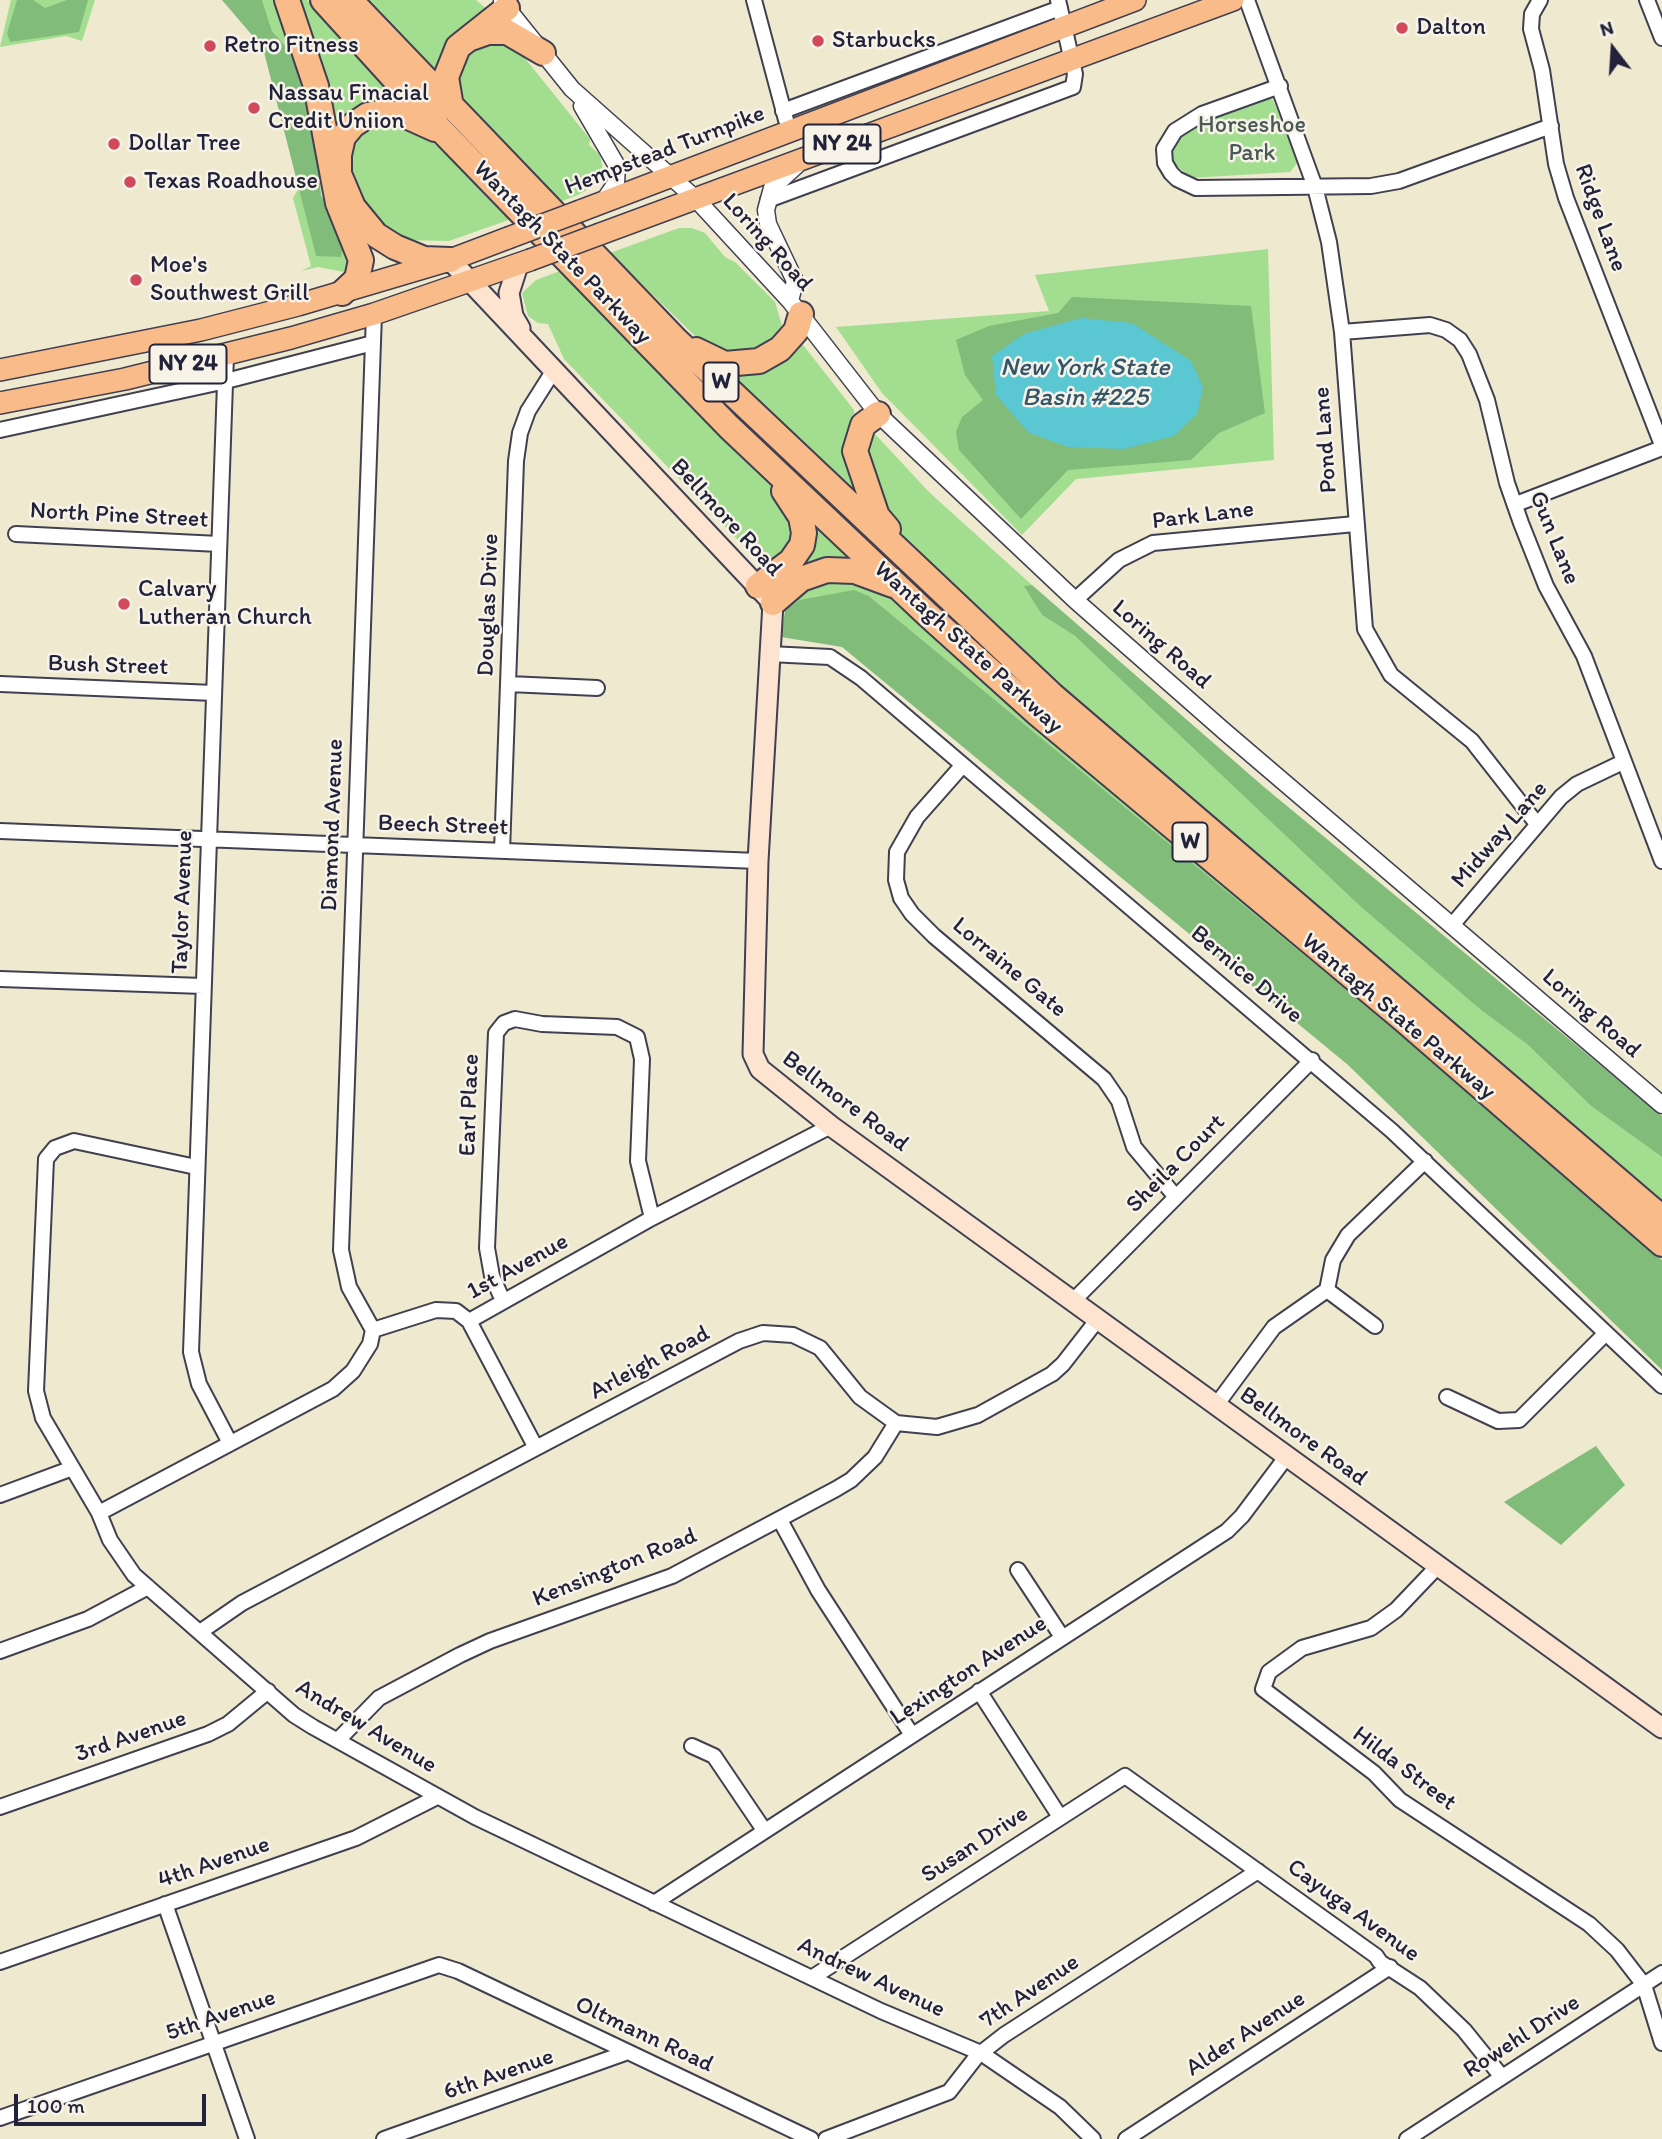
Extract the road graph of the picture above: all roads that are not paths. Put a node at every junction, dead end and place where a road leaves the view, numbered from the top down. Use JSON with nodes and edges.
{"nodes":[{"id":1,"x":287,"y":0,"type":"edge"},
{"id":2,"x":323,"y":0,"type":"edge"},
{"id":3,"x":350,"y":0,"type":"edge"},
{"id":4,"x":754,"y":0,"type":"edge"},
{"id":5,"x":1135,"y":0,"type":"edge"},
{"id":6,"x":1233,"y":0,"type":"edge"},
{"id":7,"x":1247,"y":0,"type":"edge"},
{"id":8,"x":1540,"y":0,"type":"edge"},
{"id":9,"x":1647,"y":0,"type":"edge"},
{"id":10,"x":504,"y":4,"type":"edge"},
{"id":11,"x":1061,"y":11,"type":"edge"},
{"id":12,"x":1662,"y":38,"type":"edge"},
{"id":13,"x":461,"y":42,"type":"junction"},
{"id":14,"x":543,"y":53,"type":"junction"},
{"id":15,"x":1073,"y":58,"type":"junction"},
{"id":16,"x":1280,"y":86,"type":"junction"},
{"id":17,"x":572,"y":89,"type":"junction"},
{"id":18,"x":451,"y":107,"type":"junction"},
{"id":19,"x":786,"y":121,"type":"junction"},
{"id":20,"x":1551,"y":126,"type":"junction"},
{"id":21,"x":445,"y":134,"type":"junction"},
{"id":22,"x":809,"y":156,"type":"junction"},
{"id":23,"x":671,"y":177,"type":"junction"},
{"id":24,"x":1315,"y":187,"type":"junction"},
{"id":25,"x":696,"y":199,"type":"junction"},
{"id":26,"x":768,"y":200,"type":"junction"},
{"id":27,"x":602,"y":203,"type":"junction"},
{"id":28,"x":450,"y":260,"type":"junction"},
{"id":29,"x":524,"y":262,"type":"junction"},
{"id":30,"x":471,"y":282,"type":"junction"},
{"id":31,"x":342,"y":293,"type":"junction"},
{"id":32,"x":796,"y":307,"type":"junction"},
{"id":33,"x":373,"y":314,"type":"junction"},
{"id":34,"x":201,"y":330,"type":"junction"},
{"id":35,"x":1342,"y":332,"type":"junction"},
{"id":36,"x":676,"y":340,"type":"junction"},
{"id":37,"x":373,"y":343,"type":"junction"},
{"id":38,"x":531,"y":347,"type":"junction"},
{"id":39,"x":226,"y":355,"type":"junction"},
{"id":40,"x":0,"y":370,"type":"edge"},
{"id":41,"x":554,"y":370,"type":"junction"},
{"id":42,"x":226,"y":381,"type":"junction"},
{"id":43,"x":81,"y":388,"type":"junction"},
{"id":44,"x":0,"y":403,"type":"edge"},
{"id":45,"x":878,"y":414,"type":"junction"},
{"id":46,"x":729,"y":427,"type":"junction"},
{"id":47,"x":0,"y":430,"type":"edge"},
{"id":48,"x":1662,"y":446,"type":"edge"},
{"id":49,"x":1516,"y":504,"type":"junction"},
{"id":50,"x":1355,"y":524,"type":"junction"},
{"id":51,"x":16,"y":534,"type":"dead end"},
{"id":52,"x":219,"y":544,"type":"junction"},
{"id":53,"x":923,"y":574,"type":"junction"},
{"id":54,"x":901,"y":588,"type":"junction"},
{"id":55,"x":765,"y":594,"type":"junction"},
{"id":56,"x":1075,"y":600,"type":"junction"},
{"id":57,"x":769,"y":654,"type":"junction"},
{"id":58,"x":0,"y":684,"type":"edge"},
{"id":59,"x":509,"y":684,"type":"junction"},
{"id":60,"x":597,"y":688,"type":"dead end"},
{"id":61,"x":214,"y":693,"type":"junction"},
{"id":62,"x":1623,"y":762,"type":"junction"},
{"id":63,"x":962,"y":766,"type":"junction"},
{"id":64,"x":1537,"y":824,"type":"junction"},
{"id":65,"x":0,"y":831,"type":"edge"},
{"id":66,"x":209,"y":839,"type":"junction"},
{"id":67,"x":355,"y":845,"type":"junction"},
{"id":68,"x":502,"y":851,"type":"junction"},
{"id":69,"x":758,"y":861,"type":"junction"},
{"id":70,"x":1662,"y":861,"type":"edge"},
{"id":71,"x":1453,"y":924,"type":"junction"},
{"id":72,"x":0,"y":978,"type":"edge"},
{"id":73,"x":203,"y":986,"type":"junction"},
{"id":74,"x":1312,"y":1060,"type":"junction"},
{"id":75,"x":1662,"y":1105,"type":"edge"},
{"id":76,"x":831,"y":1126,"type":"junction"},
{"id":77,"x":1425,"y":1161,"type":"junction"},
{"id":78,"x":196,"y":1167,"type":"junction"},
{"id":79,"x":1175,"y":1196,"type":"junction"},
{"id":80,"x":652,"y":1218,"type":"junction"},
{"id":81,"x":1662,"y":1218,"type":"edge"},
{"id":82,"x":1662,"y":1244,"type":"edge"},
{"id":83,"x":1327,"y":1290,"type":"junction"},
{"id":84,"x":503,"y":1301,"type":"junction"},
{"id":85,"x":1073,"y":1301,"type":"junction"},
{"id":86,"x":1098,"y":1319,"type":"junction"},
{"id":87,"x":469,"y":1321,"type":"junction"},
{"id":88,"x":1375,"y":1326,"type":"dead end"},
{"id":89,"x":373,"y":1330,"type":"junction"},
{"id":90,"x":1606,"y":1333,"type":"junction"},
{"id":91,"x":1662,"y":1386,"type":"edge"},
{"id":92,"x":1447,"y":1397,"type":"dead end"},
{"id":93,"x":1217,"y":1404,"type":"junction"},
{"id":94,"x":896,"y":1423,"type":"junction"},
{"id":95,"x":230,"y":1443,"type":"junction"},
{"id":96,"x":536,"y":1448,"type":"junction"},
{"id":97,"x":1287,"y":1455,"type":"junction"},
{"id":98,"x":70,"y":1469,"type":"junction"},
{"id":99,"x":0,"y":1495,"type":"edge"},
{"id":100,"x":99,"y":1513,"type":"junction"},
{"id":101,"x":780,"y":1520,"type":"junction"},
{"id":102,"x":1437,"y":1566,"type":"junction"},
{"id":103,"x":1018,"y":1570,"type":"dead end"},
{"id":104,"x":148,"y":1587,"type":"junction"},
{"id":105,"x":200,"y":1632,"type":"junction"},
{"id":106,"x":1062,"y":1637,"type":"junction"},
{"id":107,"x":0,"y":1651,"type":"edge"},
{"id":108,"x":268,"y":1691,"type":"junction"},
{"id":109,"x":979,"y":1691,"type":"junction"},
{"id":110,"x":1662,"y":1728,"type":"edge"},
{"id":111,"x":912,"y":1735,"type":"junction"},
{"id":112,"x":338,"y":1740,"type":"junction"},
{"id":113,"x":692,"y":1746,"type":"dead end"},
{"id":114,"x":438,"y":1797,"type":"junction"},
{"id":115,"x":1161,"y":1800,"type":"joint"},
{"id":116,"x":0,"y":1807,"type":"edge"},
{"id":117,"x":1060,"y":1817,"type":"junction"},
{"id":118,"x":764,"y":1830,"type":"junction"},
{"id":119,"x":1258,"y":1871,"type":"junction"},
{"id":120,"x":654,"y":1903,"type":"junction"},
{"id":121,"x":165,"y":1904,"type":"junction"},
{"id":122,"x":0,"y":1962,"type":"edge"},
{"id":123,"x":1390,"y":1966,"type":"junction"},
{"id":124,"x":458,"y":1971,"type":"joint"},
{"id":125,"x":1662,"y":1973,"type":"edge"},
{"id":126,"x":813,"y":1977,"type":"junction"},
{"id":127,"x":1644,"y":1986,"type":"junction"},
{"id":128,"x":214,"y":2043,"type":"junction"},
{"id":129,"x":1662,"y":2043,"type":"edge"},
{"id":130,"x":628,"y":2052,"type":"junction"},
{"id":131,"x":981,"y":2053,"type":"junction"},
{"id":132,"x":1502,"y":2077,"type":"junction"},
{"id":133,"x":0,"y":2118,"type":"edge"},
{"id":134,"x":247,"y":2139,"type":"edge"},
{"id":135,"x":384,"y":2139,"type":"edge"},
{"id":136,"x":811,"y":2139,"type":"edge"},
{"id":137,"x":826,"y":2139,"type":"edge"},
{"id":138,"x":1093,"y":2139,"type":"edge"},
{"id":139,"x":1126,"y":2139,"type":"edge"},
{"id":140,"x":1406,"y":2139,"type":"edge"}],
"edges":[{"from":1,"to":31,"type":"highway"},
{"from":2,"to":21,"type":"highway","name":"Wantagh State Parkway","number":"W"},
{"from":3,"to":18,"type":"highway","name":"Wantagh State Parkway","number":"W"},
{"from":4,"to":19,"type":"street"},
{"from":5,"to":11,"type":"main road","name":"Hempstead Turnpike","number":"NY 24"},
{"from":6,"to":15,"type":"main road","number":"NY 24"},
{"from":7,"to":16,"type":"street","name":"Pond Lane"},
{"from":8,"to":20,"type":"street","name":"Ridge Lane"},
{"from":9,"to":12,"type":"street"},
{"from":10,"to":13,"type":"highway"},
{"from":10,"to":14,"type":"street"},
{"from":11,"to":15,"type":"street"},
{"from":11,"to":19,"type":"main road","name":"Hempstead Turnpike","number":"NY 24"},
{"from":13,"to":14,"type":"highway"},
{"from":13,"to":18,"type":"highway"},
{"from":14,"to":17,"type":"street"},
{"from":15,"to":22,"type":"main road","number":"NY 24"},
{"from":15,"to":26,"type":"street"},
{"from":16,"to":24,"type":"street","name":"Pond Lane"},
{"from":16,"to":24,"type":"street"},
{"from":17,"to":23,"type":"street","name":"Loring Road"},
{"from":17,"to":27,"type":"street"},
{"from":18,"to":36,"type":"highway","name":"Wantagh State Parkway","number":"W"},
{"from":19,"to":23,"type":"main road","name":"Hempstead Turnpike","number":"NY 24"},
{"from":20,"to":24,"type":"street"},
{"from":20,"to":48,"type":"street","name":"Ridge Lane"},
{"from":21,"to":28,"type":"highway"},
{"from":21,"to":46,"type":"highway","name":"Wantagh State Parkway","number":"W"},
{"from":22,"to":25,"type":"main road","number":"NY 24"},
{"from":22,"to":26,"type":"street"},
{"from":23,"to":25,"type":"street","name":"Loring Road"},
{"from":23,"to":27,"type":"main road","name":"Hempstead Turnpike","number":"NY 24"},
{"from":24,"to":35,"type":"street","name":"Pond Lane"},
{"from":25,"to":29,"type":"main road","number":"NY 24","bridge":true},
{"from":25,"to":32,"type":"street","name":"Loring Road"},
{"from":26,"to":32,"type":"street"},
{"from":27,"to":28,"type":"main road","name":"Hempstead Turnpike","number":"NY 24","bridge":true},
{"from":28,"to":30,"type":"main road","name":"Bellmore Road"},
{"from":28,"to":31,"type":"main road","name":"Hempstead Turnpike","number":"NY 24"},
{"from":29,"to":30,"type":"main road","number":"NY 24"},
{"from":29,"to":38,"type":"main road"},
{"from":30,"to":33,"type":"main road","number":"NY 24"},
{"from":30,"to":38,"type":"main road","name":"Bellmore Road"},
{"from":31,"to":34,"type":"main road","name":"Hempstead Turnpike","number":"NY 24"},
{"from":32,"to":36,"type":"highway"},
{"from":32,"to":45,"type":"street","name":"Loring Road"},
{"from":33,"to":37,"type":"street","name":"Diamond Avenue"},
{"from":33,"to":39,"type":"main road","number":"NY 24"},
{"from":34,"to":40,"type":"main road","name":"Hempstead Turnpike","number":"NY 24"},
{"from":34,"to":43,"type":"main road"},
{"from":35,"to":49,"type":"street","name":"Gun Lane"},
{"from":35,"to":50,"type":"street","name":"Pond Lane"},
{"from":36,"to":53,"type":"highway","name":"Wantagh State Parkway","number":"W"},
{"from":37,"to":42,"type":"street"},
{"from":37,"to":67,"type":"street","name":"Diamond Avenue"},
{"from":38,"to":41,"type":"main road","name":"Bellmore Road"},
{"from":39,"to":42,"type":"street","name":"Taylor Avenue"},
{"from":39,"to":43,"type":"main road","number":"NY 24"},
{"from":41,"to":55,"type":"main road","name":"Bellmore Road"},
{"from":41,"to":59,"type":"street","name":"Douglas Drive"},
{"from":42,"to":47,"type":"street"},
{"from":42,"to":52,"type":"street","name":"Taylor Avenue"},
{"from":43,"to":44,"type":"main road","number":"NY 24"},
{"from":45,"to":53,"type":"highway"},
{"from":45,"to":56,"type":"street","name":"Loring Road"},
{"from":46,"to":54,"type":"highway","name":"Wantagh State Parkway","number":"W"},
{"from":46,"to":55,"type":"highway"},
{"from":48,"to":49,"type":"street"},
{"from":49,"to":62,"type":"street","name":"Gun Lane"},
{"from":50,"to":56,"type":"street","name":"Park Lane"},
{"from":50,"to":64,"type":"street","name":"Pond Lane"},
{"from":51,"to":52,"type":"street","name":"North Pine Street"},
{"from":52,"to":61,"type":"street","name":"Taylor Avenue"},
{"from":53,"to":81,"type":"highway","name":"Wantagh State Parkway","number":"W"},
{"from":54,"to":55,"type":"highway"},
{"from":54,"to":82,"type":"highway","name":"Wantagh State Parkway","number":"W"},
{"from":55,"to":57,"type":"main road","name":"Bellmore Road"},
{"from":56,"to":71,"type":"street","name":"Loring Road"},
{"from":57,"to":63,"type":"street","name":"Bernice Drive"},
{"from":57,"to":69,"type":"main road","name":"Bellmore Road"},
{"from":58,"to":61,"type":"street","name":"Bush Street"},
{"from":59,"to":60,"type":"street"},
{"from":59,"to":68,"type":"street","name":"Douglas Drive"},
{"from":61,"to":66,"type":"street","name":"Taylor Avenue"},
{"from":62,"to":64,"type":"street","name":"Midway Lane"},
{"from":62,"to":70,"type":"street","name":"Gun Lane"},
{"from":63,"to":74,"type":"street","name":"Bernice Drive"},
{"from":63,"to":79,"type":"street","name":"Lorraine Gate"},
{"from":64,"to":71,"type":"street","name":"Midway Lane"},
{"from":65,"to":66,"type":"street","name":"Beech Street"},
{"from":66,"to":67,"type":"street","name":"Beech Street"},
{"from":66,"to":73,"type":"street","name":"Taylor Avenue"},
{"from":67,"to":68,"type":"street","name":"Beech Street"},
{"from":67,"to":89,"type":"street","name":"Diamond Avenue"},
{"from":68,"to":69,"type":"street","name":"Beech Street"},
{"from":69,"to":76,"type":"main road","name":"Bellmore Road"},
{"from":71,"to":75,"type":"street","name":"Loring Road"},
{"from":72,"to":73,"type":"street"},
{"from":73,"to":78,"type":"street","name":"Taylor Avenue"},
{"from":74,"to":77,"type":"street","name":"Bernice Drive"},
{"from":74,"to":79,"type":"street","name":"Sheila Court"},
{"from":76,"to":80,"type":"street","name":"1st Avenue"},
{"from":76,"to":85,"type":"main road","name":"Bellmore Road"},
{"from":77,"to":83,"type":"street"},
{"from":77,"to":90,"type":"street","name":"Bernice Drive"},
{"from":78,"to":95,"type":"street","name":"Taylor Avenue"},
{"from":78,"to":98,"type":"street","name":"Andrew Avenue"},
{"from":79,"to":85,"type":"street","name":"Sheila Court"},
{"from":80,"to":84,"type":"street","name":"1st Avenue"},
{"from":80,"to":84,"type":"street","name":"Earl Place"},
{"from":83,"to":88,"type":"street"},
{"from":83,"to":93,"type":"street"},
{"from":84,"to":87,"type":"street","name":"1st Avenue"},
{"from":85,"to":86,"type":"main road","name":"Bellmore Road"},
{"from":86,"to":93,"type":"main road","name":"Bellmore Road"},
{"from":86,"to":94,"type":"street"},
{"from":87,"to":89,"type":"street","name":"1st Avenue"},
{"from":87,"to":96,"type":"street"},
{"from":89,"to":95,"type":"street"},
{"from":90,"to":91,"type":"street","name":"Bernice Drive"},
{"from":90,"to":92,"type":"street"},
{"from":93,"to":97,"type":"main road","name":"Bellmore Road"},
{"from":94,"to":96,"type":"street","name":"Arleigh Road"},
{"from":94,"to":101,"type":"street","name":"Kensington Road"},
{"from":95,"to":100,"type":"street"},
{"from":96,"to":105,"type":"street","name":"Arleigh Road"},
{"from":97,"to":102,"type":"main road","name":"Bellmore Road"},
{"from":97,"to":106,"type":"street","name":"Lexington Avenue"},
{"from":98,"to":99,"type":"street"},
{"from":98,"to":100,"type":"street","name":"Andrew Avenue"},
{"from":100,"to":104,"type":"street","name":"Andrew Avenue"},
{"from":101,"to":111,"type":"street"},
{"from":101,"to":112,"type":"street","name":"Kensington Road"},
{"from":102,"to":110,"type":"main road","name":"Bellmore Road"},
{"from":102,"to":127,"type":"street","name":"Hilda Street"},
{"from":103,"to":106,"type":"street"},
{"from":104,"to":105,"type":"street","name":"Andrew Avenue"},
{"from":104,"to":107,"type":"street"},
{"from":105,"to":108,"type":"street","name":"Andrew Avenue"},
{"from":106,"to":109,"type":"street","name":"Lexington Avenue"},
{"from":108,"to":112,"type":"street","name":"Andrew Avenue"},
{"from":108,"to":116,"type":"street","name":"3rd Avenue"},
{"from":109,"to":111,"type":"street","name":"Lexington Avenue"},
{"from":109,"to":117,"type":"street"},
{"from":111,"to":118,"type":"street","name":"Lexington Avenue"},
{"from":112,"to":114,"type":"street","name":"Andrew Avenue"},
{"from":113,"to":118,"type":"street"},
{"from":114,"to":120,"type":"street","name":"Andrew Avenue"},
{"from":114,"to":121,"type":"street","name":"4th Avenue"},
{"from":115,"to":117,"type":"street","name":"Susan Drive"},
{"from":115,"to":119,"type":"street","name":"Cayuga Avenue"},
{"from":117,"to":126,"type":"street","name":"Susan Drive"},
{"from":118,"to":120,"type":"street","name":"Lexington Avenue"},
{"from":119,"to":123,"type":"street","name":"Cayuga Avenue"},
{"from":119,"to":131,"type":"street","name":"7th Avenue"},
{"from":120,"to":126,"type":"street","name":"Andrew Avenue"},
{"from":121,"to":122,"type":"street","name":"4th Avenue"},
{"from":121,"to":128,"type":"street"},
{"from":123,"to":132,"type":"street","name":"Cayuga Avenue"},
{"from":123,"to":139,"type":"street","name":"Alder Avenue"},
{"from":124,"to":128,"type":"street","name":"5th Avenue"},
{"from":124,"to":130,"type":"street","name":"Oltmann Road"},
{"from":125,"to":127,"type":"street","name":"Rowehl Drive"},
{"from":126,"to":131,"type":"street","name":"Andrew Avenue"},
{"from":127,"to":129,"type":"street","name":"Hilda Street"},
{"from":127,"to":132,"type":"street","name":"Rowehl Drive"},
{"from":128,"to":133,"type":"street","name":"5th Avenue"},
{"from":128,"to":134,"type":"street"},
{"from":130,"to":135,"type":"street","name":"6th Avenue"},
{"from":130,"to":136,"type":"street","name":"Oltmann Road"},
{"from":131,"to":137,"type":"street","name":"7th Avenue"},
{"from":131,"to":138,"type":"street","name":"Andrew Avenue"},
{"from":132,"to":140,"type":"street","name":"Rowehl Drive"}]}
